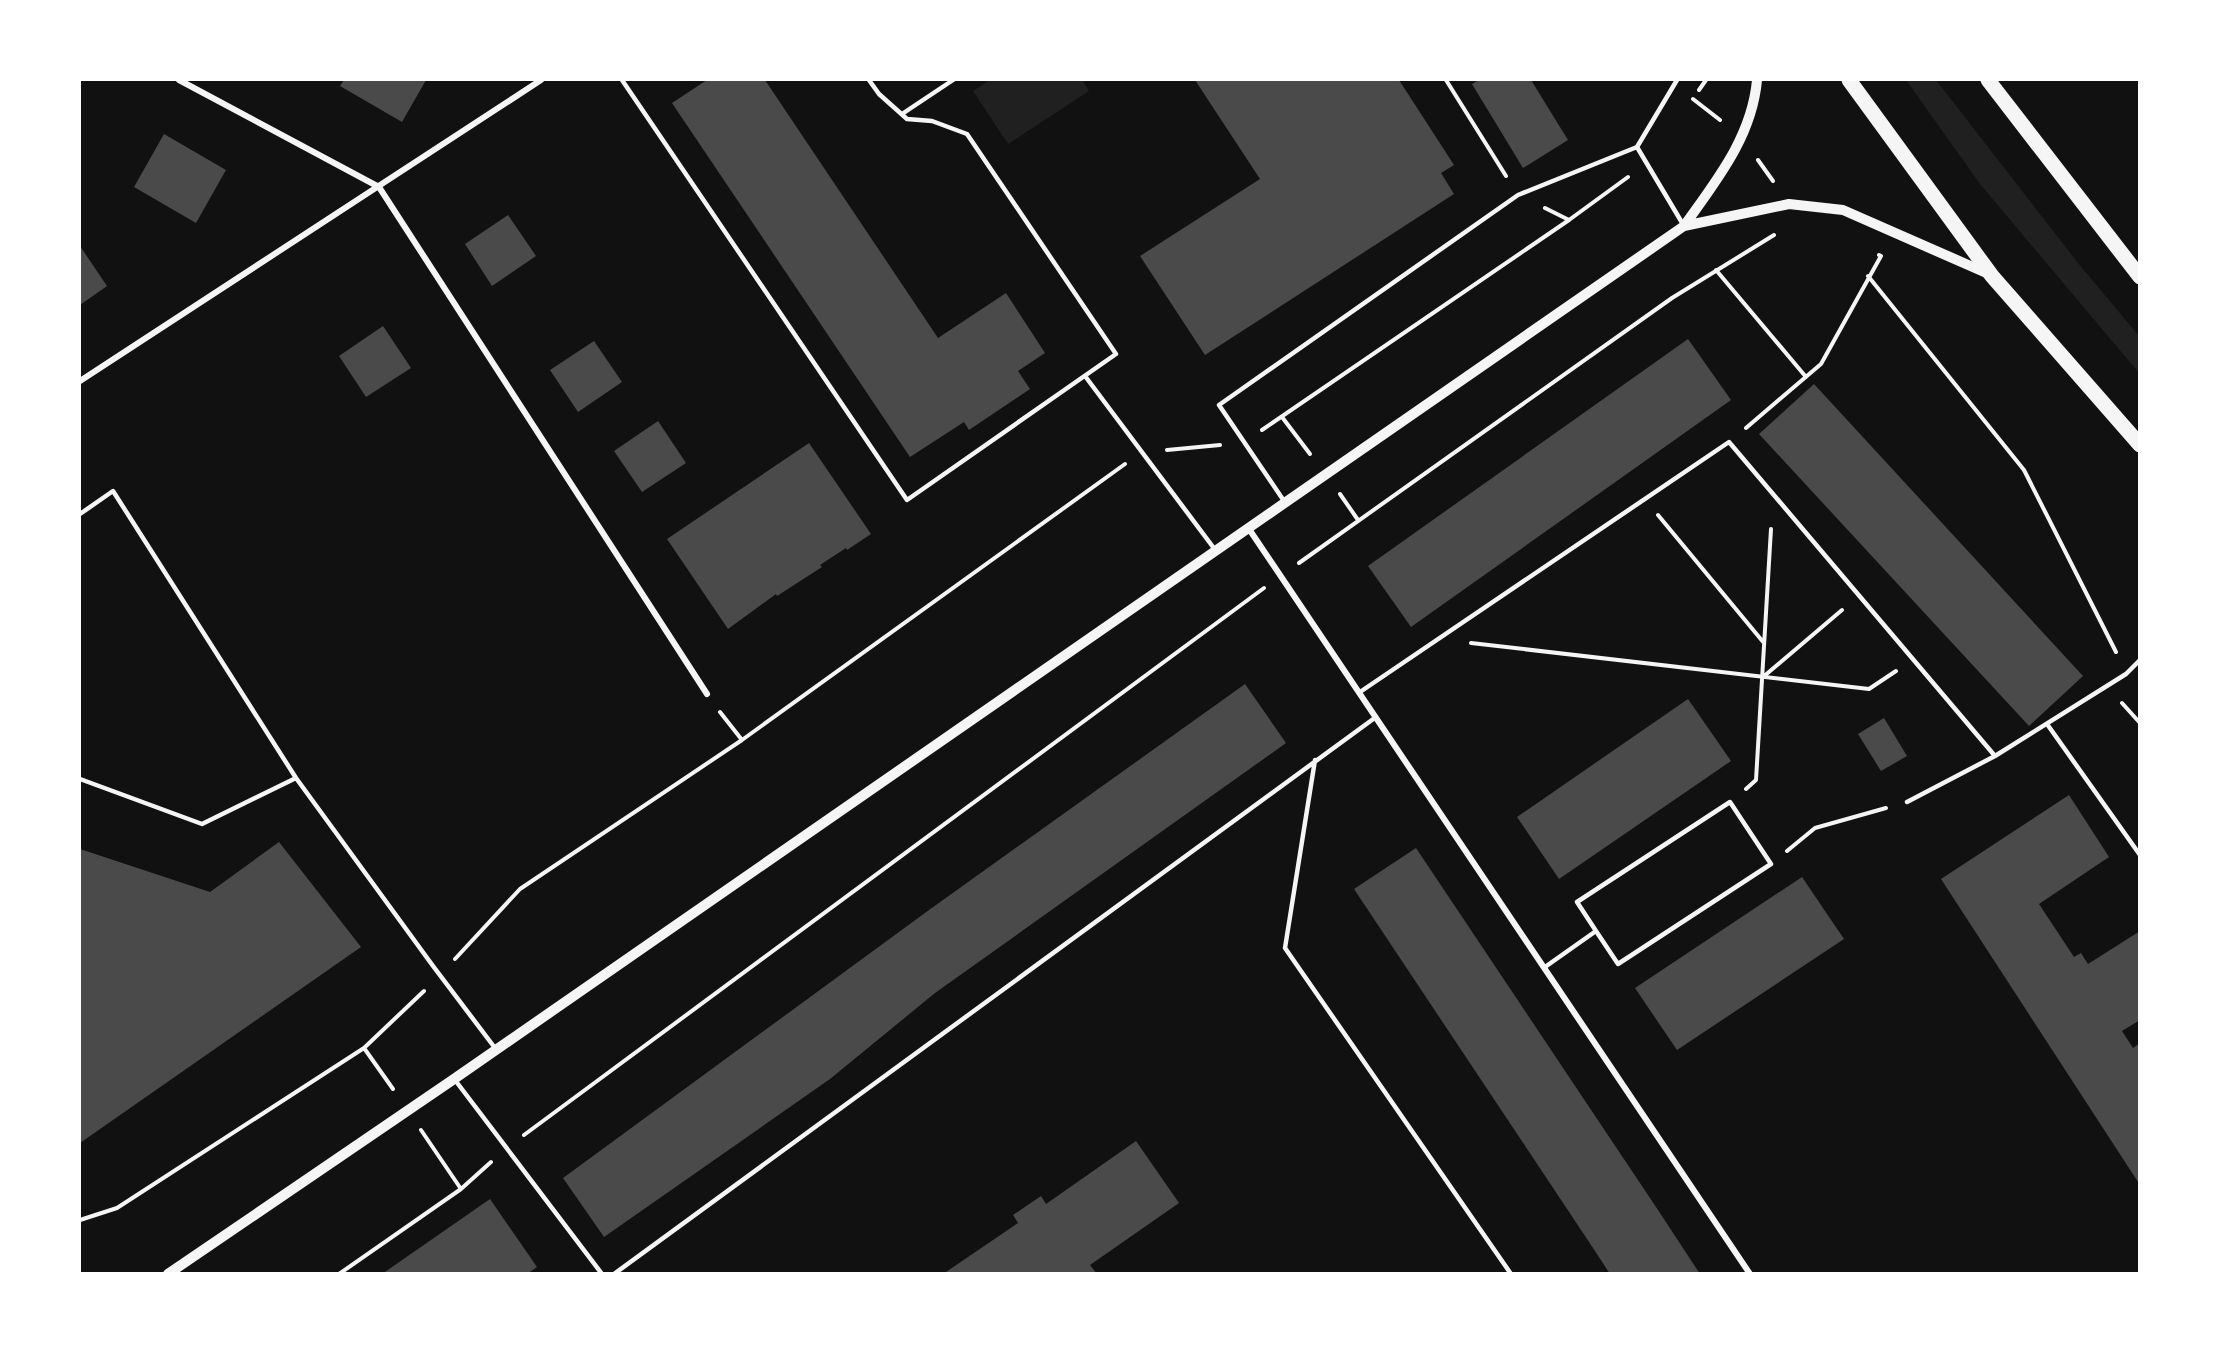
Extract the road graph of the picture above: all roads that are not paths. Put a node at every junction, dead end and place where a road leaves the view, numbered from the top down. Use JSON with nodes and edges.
{"nodes":[{"id":1,"x":179,"y":80,"type":"edge"},
{"id":2,"x":541,"y":80,"type":"edge"},
{"id":3,"x":622,"y":80,"type":"edge"},
{"id":4,"x":869,"y":80,"type":"edge"},
{"id":5,"x":953,"y":80,"type":"edge"},
{"id":6,"x":1677,"y":80,"type":"edge"},
{"id":7,"x":1757,"y":80,"type":"edge"},
{"id":8,"x":1849,"y":80,"type":"edge"},
{"id":9,"x":1988,"y":80,"type":"edge"},
{"id":10,"x":902,"y":114,"type":"junction"},
{"id":11,"x":1637,"y":147,"type":"junction"},
{"id":12,"x":379,"y":187,"type":"junction"},
{"id":13,"x":1684,"y":226,"type":"junction"},
{"id":14,"x":1992,"y":276,"type":"junction"},
{"id":15,"x":2139,"y":277,"type":"edge"},
{"id":16,"x":1085,"y":376,"type":"junction"},
{"id":17,"x":80,"y":381,"type":"edge"},
{"id":18,"x":2139,"y":445,"type":"edge"},
{"id":19,"x":1286,"y":504,"type":"junction"},
{"id":20,"x":80,"y":514,"type":"edge"},
{"id":21,"x":1250,"y":529,"type":"junction"},
{"id":22,"x":1216,"y":552,"type":"junction"},
{"id":23,"x":2139,"y":660,"type":"edge"},
{"id":24,"x":1360,"y":692,"type":"junction"},
{"id":25,"x":707,"y":694,"type":"road end"},
{"id":26,"x":1376,"y":717,"type":"junction"},
{"id":27,"x":2047,"y":724,"type":"junction"},
{"id":28,"x":1995,"y":756,"type":"junction"},
{"id":29,"x":1315,"y":760,"type":"junction"},
{"id":30,"x":296,"y":778,"type":"junction"},
{"id":31,"x":80,"y":779,"type":"edge"},
{"id":32,"x":1907,"y":802,"type":"road end"},
{"id":33,"x":2139,"y":855,"type":"edge"},
{"id":34,"x":1596,"y":931,"type":"junction"},
{"id":35,"x":1545,"y":967,"type":"junction"},
{"id":36,"x":496,"y":1050,"type":"junction"},
{"id":37,"x":454,"y":1079,"type":"junction"},
{"id":38,"x":168,"y":1274,"type":"edge"},
{"id":39,"x":602,"y":1274,"type":"edge"},
{"id":40,"x":614,"y":1274,"type":"edge"},
{"id":41,"x":1511,"y":1274,"type":"edge"},
{"id":42,"x":1750,"y":1274,"type":"edge"}],
"edges":[{"from":1,"to":12,"type":"street"},
{"from":2,"to":12,"type":"street"},
{"from":3,"to":16,"type":"lane"},
{"from":4,"to":10,"type":"lane"},
{"from":5,"to":10,"type":"lane"},
{"from":6,"to":11,"type":"lane"},
{"from":7,"to":13,"type":"street"},
{"from":8,"to":14,"type":"main road"},
{"from":9,"to":15,"type":"main road"},
{"from":10,"to":16,"type":"lane"},
{"from":11,"to":13,"type":"lane"},
{"from":11,"to":19,"type":"lane"},
{"from":12,"to":17,"type":"street"},
{"from":12,"to":25,"type":"street"},
{"from":13,"to":14,"type":"street"},
{"from":13,"to":19,"type":"street"},
{"from":14,"to":18,"type":"main road"},
{"from":16,"to":22,"type":"lane"},
{"from":19,"to":21,"type":"street"},
{"from":20,"to":30,"type":"lane"},
{"from":21,"to":22,"type":"street"},
{"from":21,"to":24,"type":"street"},
{"from":22,"to":36,"type":"street"},
{"from":23,"to":27,"type":"lane"},
{"from":24,"to":26,"type":"street"},
{"from":24,"to":28,"type":"lane"},
{"from":26,"to":29,"type":"lane"},
{"from":26,"to":35,"type":"street"},
{"from":27,"to":28,"type":"lane"},
{"from":27,"to":33,"type":"lane"},
{"from":28,"to":32,"type":"lane"},
{"from":29,"to":40,"type":"lane"},
{"from":29,"to":41,"type":"lane"},
{"from":30,"to":31,"type":"lane"},
{"from":30,"to":36,"type":"lane"},
{"from":34,"to":34,"type":"lane"},
{"from":34,"to":35,"type":"lane"},
{"from":35,"to":42,"type":"street"},
{"from":36,"to":37,"type":"street"},
{"from":37,"to":38,"type":"street"},
{"from":37,"to":39,"type":"lane"}]}
